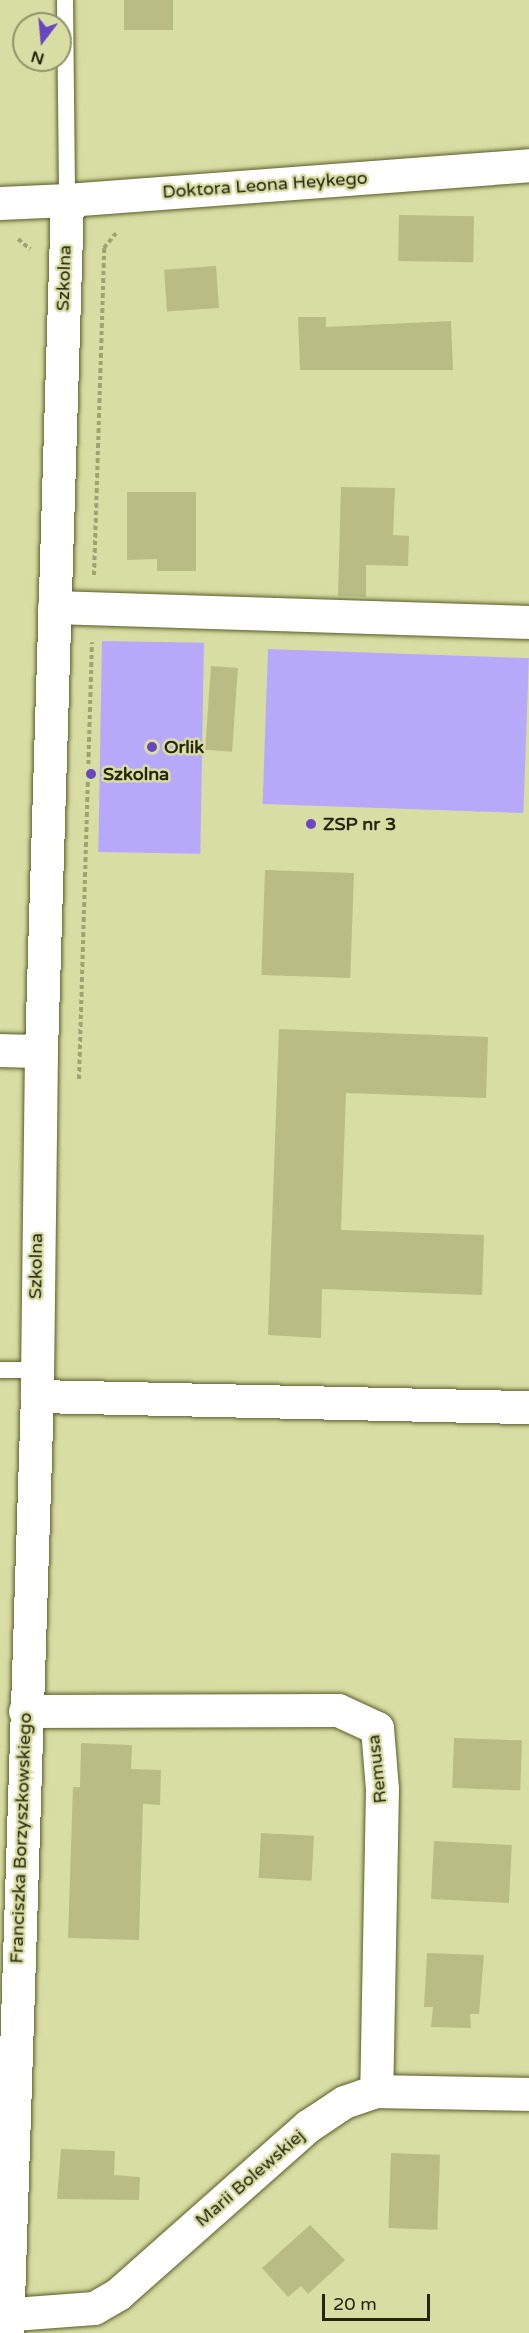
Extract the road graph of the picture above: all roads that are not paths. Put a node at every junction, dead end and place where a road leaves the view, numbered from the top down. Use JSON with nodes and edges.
{"nodes":[{"id":1,"x":65,"y":0,"type":"edge"},
{"id":2,"x":529,"y":165,"type":"edge"},
{"id":3,"x":67,"y":200,"type":"junction"},
{"id":4,"x":0,"y":203,"type":"edge"},
{"id":5,"x":54,"y":607,"type":"junction"},
{"id":6,"x":529,"y":622,"type":"edge"},
{"id":7,"x":0,"y":1050,"type":"edge"},
{"id":8,"x":41,"y":1052,"type":"junction"},
{"id":9,"x":0,"y":1370,"type":"edge"},
{"id":10,"x":36,"y":1383,"type":"junction"},
{"id":11,"x":529,"y":1407,"type":"edge"},
{"id":12,"x":25,"y":1712,"type":"junction"},
{"id":13,"x":376,"y":2091,"type":"junction"},
{"id":14,"x":529,"y":2094,"type":"edge"},
{"id":15,"x":5,"y":2321,"type":"edge"}],
"edges":[{"from":1,"to":3,"type":"lane"},
{"from":2,"to":3,"type":"street","name":"Doktora Leona Heykego"},
{"from":3,"to":4,"type":"street","name":"Doktora Leona Heykego"},
{"from":3,"to":5,"type":"street","name":"Szkolna"},
{"from":5,"to":6,"type":"street"},
{"from":5,"to":8,"type":"street","name":"Szkolna"},
{"from":7,"to":8,"type":"street"},
{"from":8,"to":10,"type":"street","name":"Szkolna"},
{"from":9,"to":10,"type":"lane"},
{"from":10,"to":11,"type":"street"},
{"from":10,"to":12,"type":"street","name":"Franciszka Borzyszkowskiego"},
{"from":12,"to":13,"type":"street","name":"Remusa"},
{"from":12,"to":15,"type":"street","name":"Franciszka Borzyszkowskiego"},
{"from":13,"to":14,"type":"street","name":"Marii Bolewskiej"},
{"from":13,"to":15,"type":"street","name":"Marii Bolewskiej"}]}
